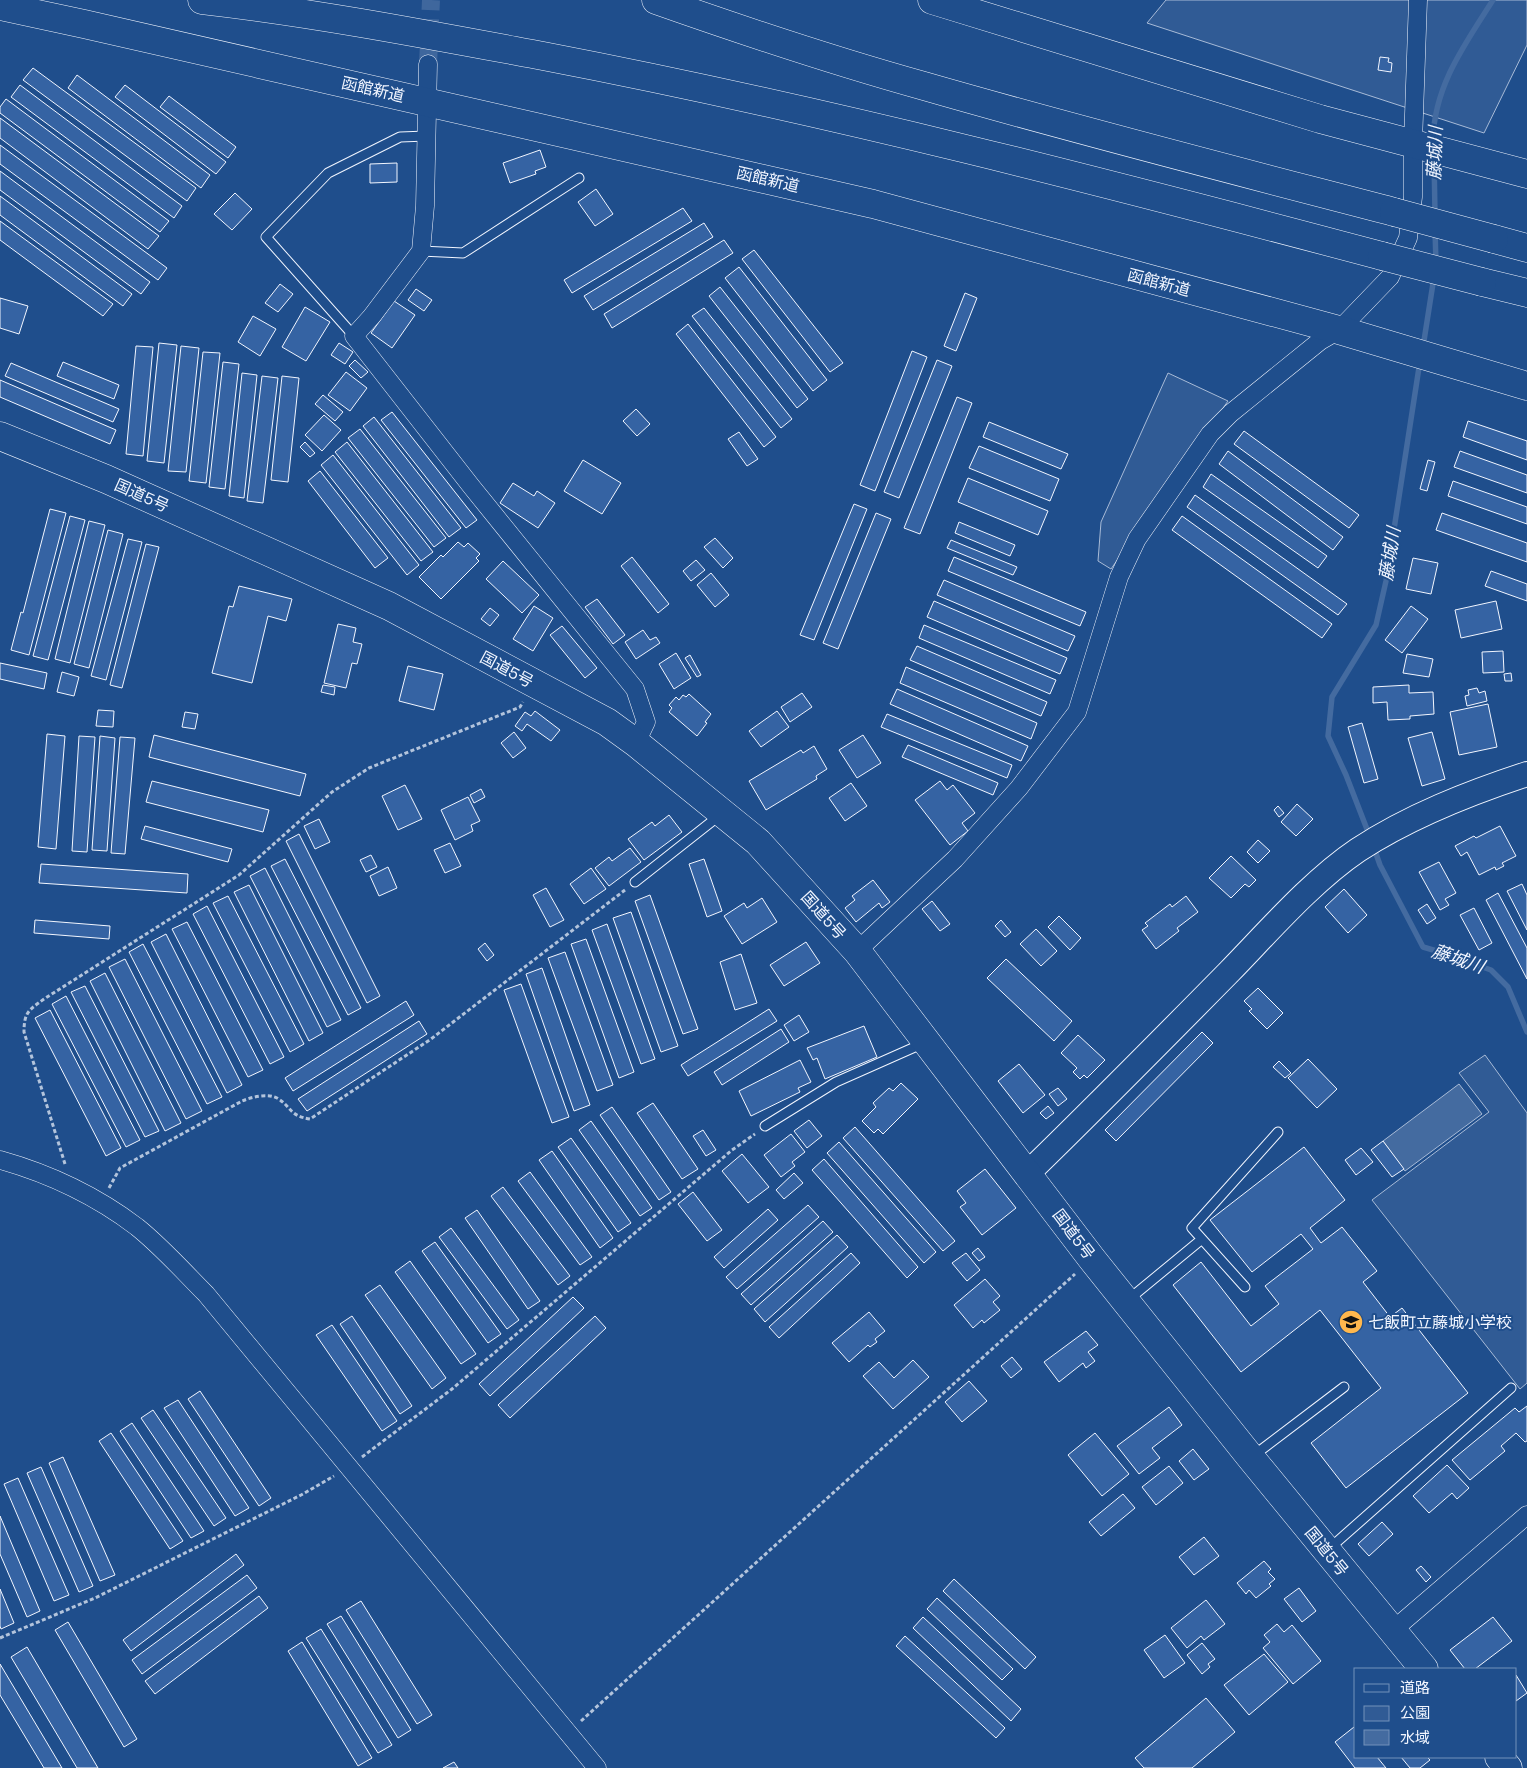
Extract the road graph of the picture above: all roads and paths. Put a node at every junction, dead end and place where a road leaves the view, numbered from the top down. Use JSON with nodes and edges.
{"nodes":[{"id":1,"x":202,"y":0,"type":"edge"},
{"id":2,"x":656,"y":0,"type":"edge"},
{"id":3,"x":932,"y":0,"type":"edge"},
{"id":4,"x":1418,"y":0,"type":"edge"},
{"id":5,"x":0,"y":6,"type":"edge"},
{"id":6,"x":428,"y":64,"type":"tunnel mouth"},
{"id":7,"x":427,"y":101,"type":"junction"},
{"id":8,"x":427,"y":136,"type":"junction"},
{"id":9,"x":1420,"y":144,"type":"junction"},
{"id":10,"x":1518,"y":171,"type":"edge"},
{"id":11,"x":579,"y":178,"type":"dead end"},
{"id":12,"x":1527,"y":248,"type":"edge"},
{"id":13,"x":421,"y":251,"type":"junction"},
{"id":14,"x":1527,"y":293,"type":"edge"},
{"id":15,"x":1339,"y":330,"type":"junction"},
{"id":16,"x":354,"y":336,"type":"junction"},
{"id":17,"x":1527,"y":386,"type":"edge"},
{"id":18,"x":0,"y":436,"type":"edge"},
{"id":19,"x":536,"y":685,"type":"junction"},
{"id":20,"x":636,"y":743,"type":"junction"},
{"id":21,"x":1527,"y":774,"type":"edge"},
{"id":22,"x":722,"y":813,"type":"junction"},
{"id":23,"x":636,"y":882,"type":"joint"},
{"id":24,"x":857,"y":951,"type":"junction"},
{"id":25,"x":926,"y":1042,"type":"junction"},
{"id":26,"x":765,"y":1126,"type":"joint"},
{"id":27,"x":1278,"y":1132,"type":"dead end"},
{"id":28,"x":0,"y":1160,"type":"edge"},
{"id":29,"x":1028,"y":1173,"type":"junction"},
{"id":30,"x":72,"y":1186,"type":"junction"},
{"id":31,"x":101,"y":1203,"type":"junction"},
{"id":32,"x":1202,"y":1239,"type":"junction"},
{"id":33,"x":1092,"y":1259,"type":"junction"},
{"id":34,"x":1245,"y":1287,"type":"dead end"},
{"id":35,"x":1126,"y":1301,"type":"junction"},
{"id":36,"x":1344,"y":1387,"type":"dead end"},
{"id":37,"x":1511,"y":1388,"type":"dead end"},
{"id":38,"x":1251,"y":1458,"type":"junction"},
{"id":39,"x":349,"y":1467,"type":"junction"},
{"id":40,"x":1527,"y":1515,"type":"edge"},
{"id":41,"x":1327,"y":1551,"type":"junction"},
{"id":42,"x":1392,"y":1631,"type":"junction"},
{"id":43,"x":0,"y":1638,"type":"edge"},
{"id":44,"x":1423,"y":1668,"type":"edge"},
{"id":45,"x":567,"y":1733,"type":"junction"},
{"id":46,"x":1500,"y":1758,"type":"edge"},
{"id":47,"x":597,"y":1768,"type":"edge"},
{"id":48,"x":1508,"y":1768,"type":"edge"}],
"edges":[{"from":1,"to":14,"type":"highway","bridge":true},
{"from":2,"to":12,"type":"highway","bridge":true},
{"from":3,"to":9,"type":"highway"},
{"from":4,"to":9,"type":"street"},
{"from":5,"to":7,"type":"highway","name":"函館新道"},
{"from":6,"to":7,"type":"street"},
{"from":7,"to":8,"type":"street"},
{"from":7,"to":15,"type":"highway","name":"函館新道"},
{"from":8,"to":13,"type":"street"},
{"from":8,"to":16,"type":"lane"},
{"from":9,"to":10,"type":"highway"},
{"from":9,"to":15,"type":"street"},
{"from":11,"to":13,"type":"lane"},
{"from":13,"to":16,"type":"street"},
{"from":15,"to":17,"type":"highway","name":"函館新道"},
{"from":15,"to":24,"type":"street"},
{"from":16,"to":20,"type":"street"},
{"from":18,"to":19,"type":"highway","name":"国道5号"},
{"from":19,"to":20,"type":"highway","name":"国道5号"},
{"from":19,"to":30,"type":"path"},
{"from":20,"to":22,"type":"highway","name":"国道5号"},
{"from":21,"to":29,"type":"street"},
{"from":22,"to":23,"type":"lane"},
{"from":22,"to":24,"type":"highway","name":"国道5号"},
{"from":23,"to":31,"type":"path"},
{"from":24,"to":25,"type":"highway","name":"国道5号"},
{"from":25,"to":26,"type":"lane"},
{"from":25,"to":29,"type":"highway","name":"国道5号"},
{"from":26,"to":39,"type":"path"},
{"from":27,"to":32,"type":"lane"},
{"from":28,"to":30,"type":"street"},
{"from":29,"to":33,"type":"highway","name":"国道5号"},
{"from":30,"to":31,"type":"street"},
{"from":31,"to":39,"type":"street"},
{"from":32,"to":34,"type":"lane"},
{"from":32,"to":35,"type":"lane"},
{"from":33,"to":35,"type":"highway","name":"国道5号"},
{"from":33,"to":45,"type":"path"},
{"from":35,"to":38,"type":"highway","name":"国道5号"},
{"from":36,"to":38,"type":"lane"},
{"from":37,"to":41,"type":"lane"},
{"from":38,"to":41,"type":"highway","name":"国道5号"},
{"from":39,"to":43,"type":"path"},
{"from":39,"to":45,"type":"street"},
{"from":40,"to":42,"type":"street"},
{"from":41,"to":42,"type":"highway","name":"国道5号"},
{"from":42,"to":44,"type":"highway","name":"国道5号"},
{"from":45,"to":47,"type":"street"},
{"from":46,"to":48,"type":"highway"}]}
